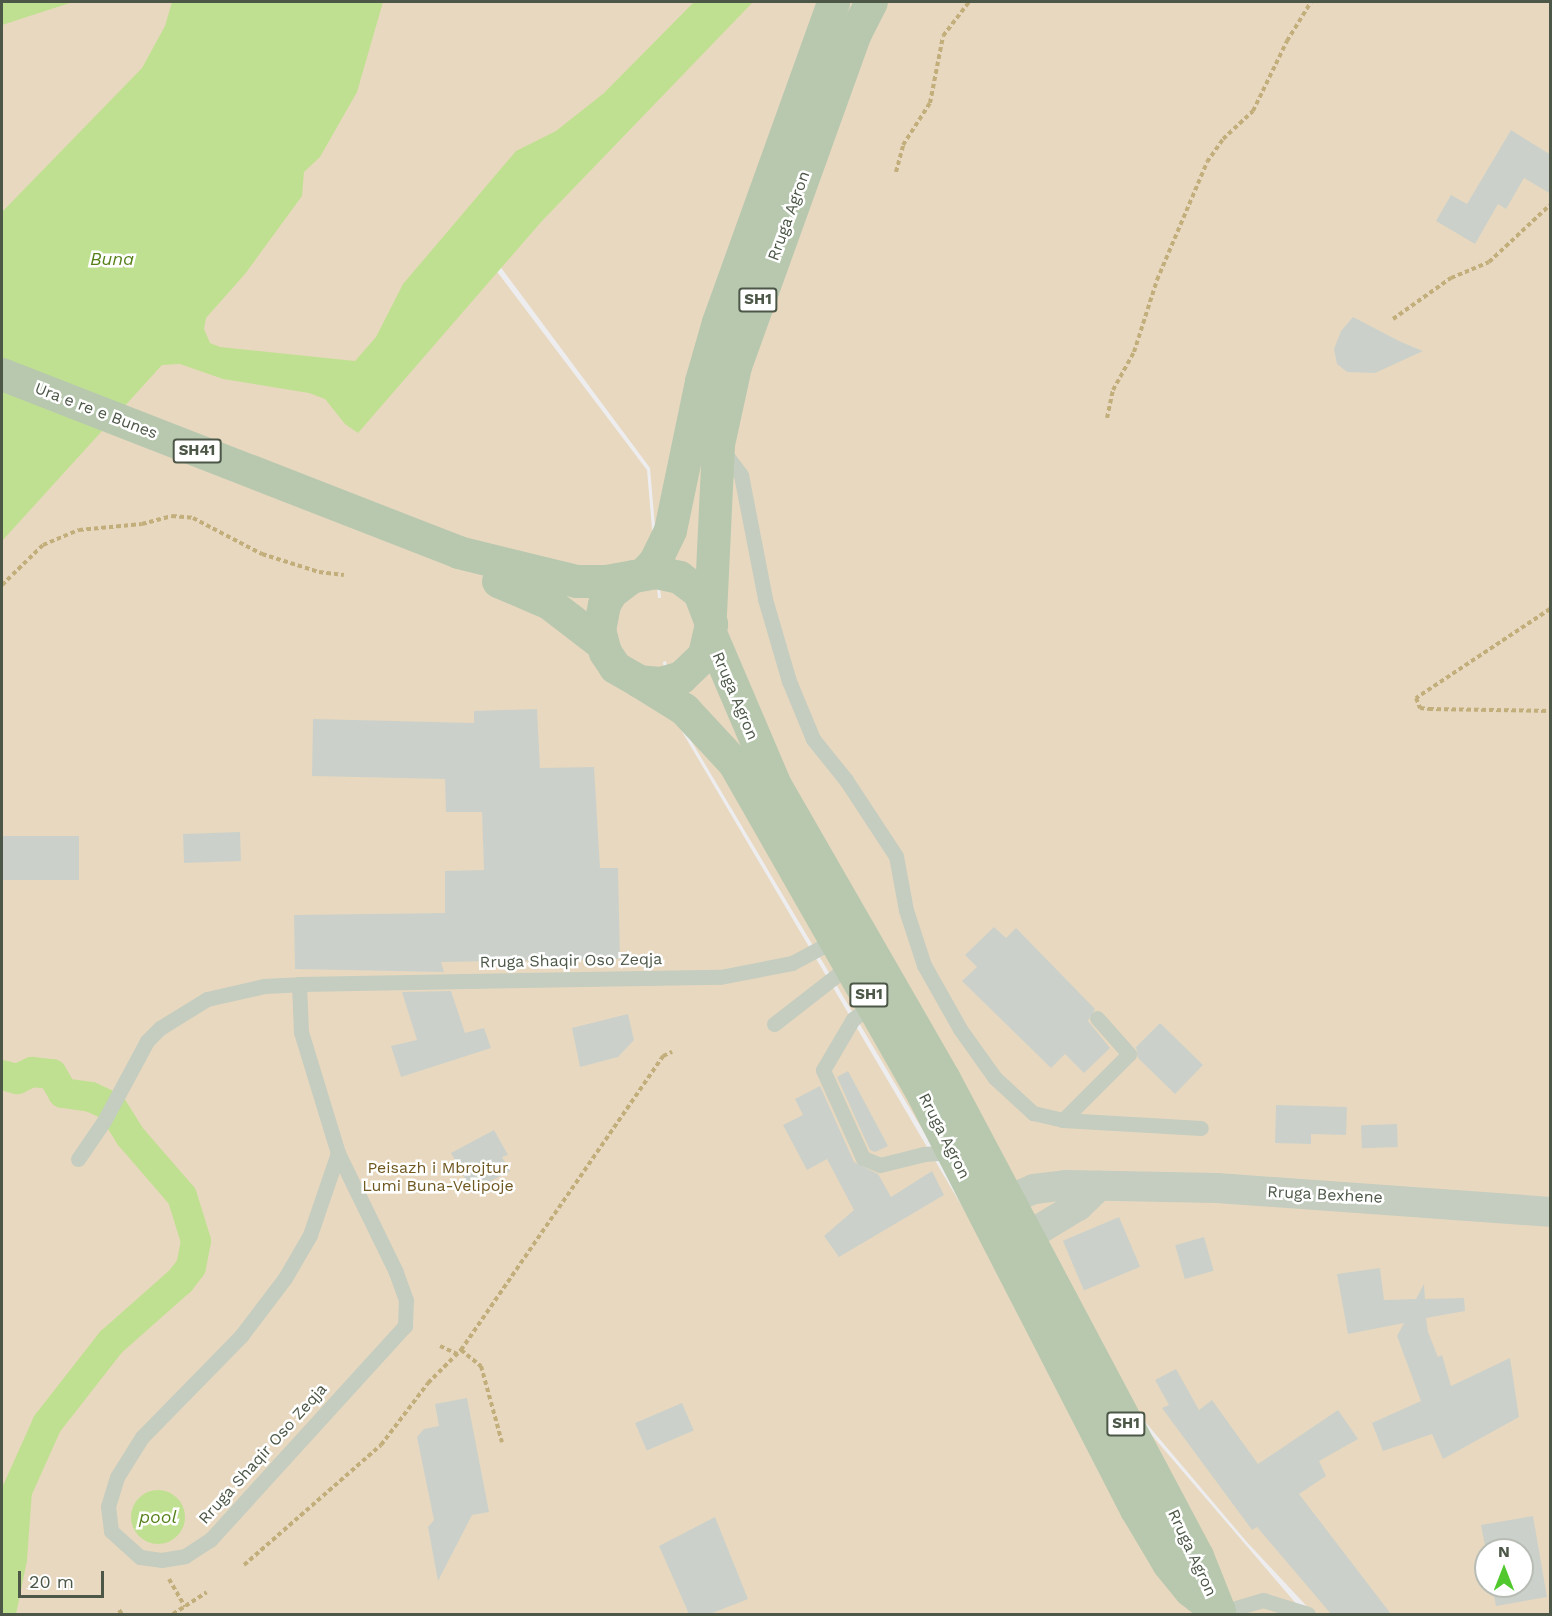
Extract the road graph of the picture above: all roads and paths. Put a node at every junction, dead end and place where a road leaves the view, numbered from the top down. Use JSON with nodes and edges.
{"nodes":[{"id":1,"x":833,"y":2,"type":"edge"},
{"id":2,"x":871,"y":2,"type":"edge"},
{"id":3,"x":969,"y":2,"type":"edge"},
{"id":4,"x":1311,"y":2,"type":"edge"},
{"id":5,"x":896,"y":172,"type":"dead end"},
{"id":6,"x":1551,"y":205,"type":"edge"},
{"id":7,"x":1394,"y":319,"type":"dead end"},
{"id":8,"x":2,"y":374,"type":"edge"},
{"id":9,"x":1107,"y":418,"type":"dead end"},
{"id":10,"x":718,"y":444,"type":"junction"},
{"id":11,"x":458,"y":552,"type":"junction"},
{"id":12,"x":344,"y":574,"type":"dead end"},
{"id":13,"x":638,"y":574,"type":"junction"},
{"id":14,"x":2,"y":585,"type":"edge"},
{"id":15,"x":1551,"y":609,"type":"edge"},
{"id":16,"x":710,"y":624,"type":"junction"},
{"id":17,"x":601,"y":643,"type":"junction"},
{"id":18,"x":639,"y":681,"type":"junction"},
{"id":19,"x":1551,"y":711,"type":"edge"},
{"id":20,"x":844,"y":951,"type":"junction"},
{"id":21,"x":299,"y":984,"type":"junction"},
{"id":22,"x":873,"y":1004,"type":"junction"},
{"id":23,"x":1096,"y":1018,"type":"dead end"},
{"id":24,"x":774,"y":1024,"type":"dead end"},
{"id":25,"x":672,"y":1052,"type":"dead end"},
{"id":26,"x":1062,"y":1120,"type":"junction"},
{"id":27,"x":1201,"y":1128,"type":"dead end"},
{"id":28,"x":953,"y":1152,"type":"junction"},
{"id":29,"x":338,"y":1153,"type":"junction"},
{"id":30,"x":78,"y":1159,"type":"dead end"},
{"id":31,"x":1099,"y":1185,"type":"junction"},
{"id":32,"x":995,"y":1204,"type":"junction"},
{"id":33,"x":1551,"y":1212,"type":"edge"},
{"id":34,"x":1016,"y":1244,"type":"junction"},
{"id":35,"x":440,"y":1346,"type":"dead end"},
{"id":36,"x":459,"y":1352,"type":"junction"},
{"id":37,"x":502,"y":1442,"type":"dead end"},
{"id":38,"x":244,"y":1565,"type":"dead end"},
{"id":39,"x":176,"y":1591,"type":"dead end"},
{"id":40,"x":207,"y":1592,"type":"dead end"},
{"id":41,"x":185,"y":1607,"type":"junction"},
{"id":42,"x":119,"y":1610,"type":"dead end"},
{"id":43,"x":122,"y":1614,"type":"edge"},
{"id":44,"x":173,"y":1614,"type":"edge"},
{"id":45,"x":1220,"y":1614,"type":"edge"},
{"id":46,"x":1308,"y":1614,"type":"edge"}],
"edges":[{"from":1,"to":13,"type":"main road","name":"Rruga Agron","number":"SH1"},
{"from":2,"to":10,"type":"main road","name":"Rruga Agron","number":"SH1"},
{"from":3,"to":5,"type":"path"},
{"from":4,"to":9,"type":"path"},
{"from":6,"to":7,"type":"path"},
{"from":8,"to":11,"type":"main road","name":"Ura e re e Bunes","number":"SH41"},
{"from":10,"to":16,"type":"main road","name":"Rruga Agron","number":"SH1"},
{"from":10,"to":26,"type":"lane"},
{"from":11,"to":13,"type":"main road","number":"SH41"},
{"from":11,"to":17,"type":"main road","number":"SH41"},
{"from":12,"to":14,"type":"path"},
{"from":13,"to":16,"type":"main road"},
{"from":13,"to":17,"type":"main road"},
{"from":15,"to":19,"type":"path"},
{"from":16,"to":18,"type":"main road"},
{"from":16,"to":32,"type":"main road","name":"Rruga Agron","number":"SH1"},
{"from":17,"to":18,"type":"main road"},
{"from":18,"to":20,"type":"main road","name":"Rruga Agron","number":"SH1"},
{"from":20,"to":21,"type":"lane","name":"Rruga Shaqir Oso Zeqja"},
{"from":20,"to":22,"type":"main road","name":"Rruga Agron","number":"SH1"},
{"from":20,"to":24,"type":"lane"},
{"from":21,"to":29,"type":"lane","name":"Rruga Shaqir Oso Zeqja"},
{"from":21,"to":30,"type":"lane","name":"Rruga Shaqir Oso Zeqja"},
{"from":22,"to":28,"type":"main road","name":"Rruga Agron","number":"SH1"},
{"from":22,"to":28,"type":"lane"},
{"from":23,"to":26,"type":"lane"},
{"from":25,"to":36,"type":"path"},
{"from":26,"to":27,"type":"lane"},
{"from":28,"to":32,"type":"main road","name":"Rruga Agron","number":"SH1"},
{"from":29,"to":29,"type":"lane","name":"Rruga Shaqir Oso Zeqja"},
{"from":31,"to":32,"type":"street","name":"Rruga Bexhene"},
{"from":31,"to":33,"type":"street","name":"Rruga Bexhene"},
{"from":31,"to":34,"type":"street"},
{"from":32,"to":34,"type":"main road","name":"Rruga Agron","number":"SH1"},
{"from":34,"to":45,"type":"main road","name":"Rruga Agron","number":"SH1"},
{"from":35,"to":36,"type":"path"},
{"from":36,"to":37,"type":"path"},
{"from":36,"to":38,"type":"path"},
{"from":39,"to":41,"type":"path"},
{"from":40,"to":41,"type":"path"},
{"from":41,"to":44,"type":"path"},
{"from":42,"to":43,"type":"path"},
{"from":45,"to":46,"type":"lane"}]}
